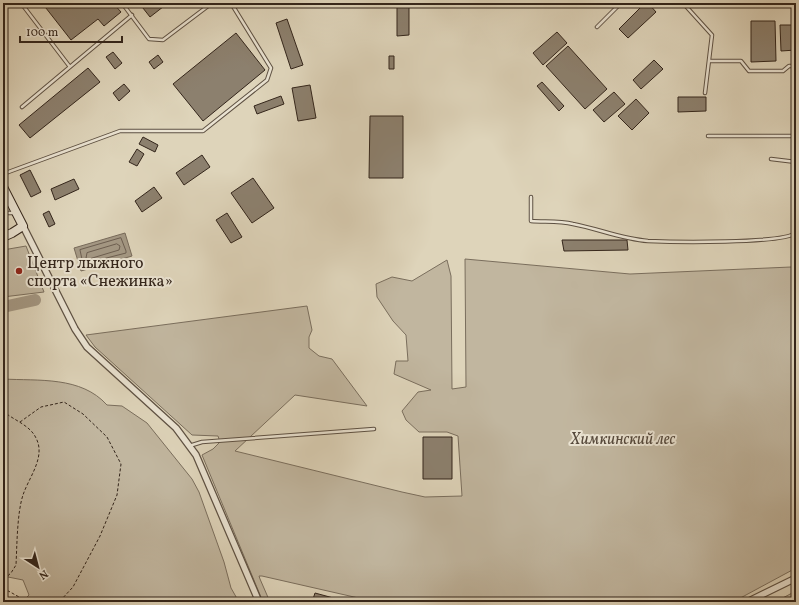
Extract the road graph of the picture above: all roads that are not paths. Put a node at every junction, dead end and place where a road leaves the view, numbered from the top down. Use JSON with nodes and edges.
{"nodes":[{"id":1,"x":21,"y":3,"type":"edge"},
{"id":2,"x":122,"y":3,"type":"edge"},
{"id":3,"x":212,"y":3,"type":"edge"},
{"id":4,"x":231,"y":3,"type":"edge"},
{"id":5,"x":621,"y":3,"type":"edge"},
{"id":6,"x":683,"y":3,"type":"edge"},
{"id":7,"x":132,"y":15,"type":"junction"},
{"id":8,"x":597,"y":27,"type":"dead end"},
{"id":9,"x":709,"y":60,"type":"junction"},
{"id":10,"x":70,"y":66,"type":"junction"},
{"id":11,"x":796,"y":66,"type":"edge"},
{"id":12,"x":705,"y":93,"type":"dead end"},
{"id":13,"x":22,"y":108,"type":"dead end"},
{"id":14,"x":708,"y":136,"type":"dead end"},
{"id":15,"x":796,"y":136,"type":"edge"},
{"id":16,"x":771,"y":159,"type":"dead end"},
{"id":17,"x":796,"y":162,"type":"edge"},
{"id":18,"x":3,"y":174,"type":"edge"},
{"id":19,"x":3,"y":187,"type":"edge"},
{"id":20,"x":531,"y":197,"type":"dead end"},
{"id":21,"x":3,"y":213,"type":"edge"},
{"id":22,"x":16,"y":213,"type":"junction"},
{"id":23,"x":23,"y":226,"type":"junction"},
{"id":24,"x":796,"y":233,"type":"edge"},
{"id":25,"x":3,"y":237,"type":"edge"},
{"id":26,"x":374,"y":429,"type":"dead end"},
{"id":27,"x":189,"y":446,"type":"junction"},
{"id":28,"x":796,"y":578,"type":"edge"},
{"id":29,"x":259,"y":602,"type":"edge"},
{"id":30,"x":747,"y":602,"type":"edge"}],
"edges":[{"from":1,"to":10,"type":"lane"},
{"from":2,"to":7,"type":"lane"},
{"from":3,"to":7,"type":"lane"},
{"from":4,"to":18,"type":"lane"},
{"from":5,"to":8,"type":"lane"},
{"from":6,"to":9,"type":"lane"},
{"from":7,"to":10,"type":"lane"},
{"from":9,"to":11,"type":"lane"},
{"from":9,"to":12,"type":"lane"},
{"from":10,"to":13,"type":"lane"},
{"from":14,"to":15,"type":"lane"},
{"from":16,"to":17,"type":"lane"},
{"from":19,"to":22,"type":"street"},
{"from":20,"to":24,"type":"lane"},
{"from":21,"to":22,"type":"lane"},
{"from":22,"to":23,"type":"street"},
{"from":23,"to":25,"type":"street"},
{"from":23,"to":27,"type":"street"},
{"from":26,"to":27,"type":"lane"},
{"from":27,"to":29,"type":"street"},
{"from":28,"to":30,"type":"street"}]}
